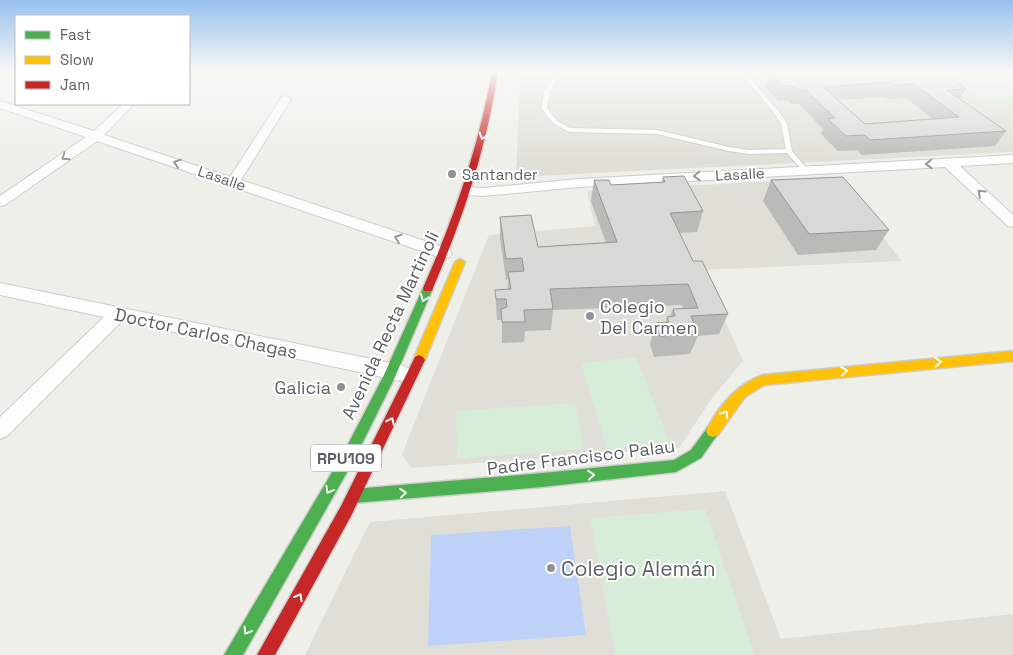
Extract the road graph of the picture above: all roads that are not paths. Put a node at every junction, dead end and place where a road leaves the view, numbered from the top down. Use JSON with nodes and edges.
{"nodes":[{"id":1,"x":284,"y":102,"type":"edge"},
{"id":2,"x":490,"y":102,"type":"edge"},
{"id":3,"x":544,"y":102,"type":"edge"},
{"id":4,"x":767,"y":102,"type":"edge"},
{"id":5,"x":0,"y":104,"type":"edge"},
{"id":6,"x":129,"y":105,"type":"edge"},
{"id":7,"x":96,"y":136,"type":"junction"},
{"id":8,"x":789,"y":151,"type":"junction"},
{"id":9,"x":1013,"y":159,"type":"edge"},
{"id":10,"x":949,"y":163,"type":"junction"},
{"id":11,"x":805,"y":170,"type":"junction"},
{"id":12,"x":233,"y":182,"type":"junction"},
{"id":13,"x":468,"y":191,"type":"junction"},
{"id":14,"x":0,"y":202,"type":"edge"},
{"id":15,"x":1013,"y":223,"type":"edge"},
{"id":16,"x":464,"y":252,"type":"dead end"},
{"id":17,"x":444,"y":253,"type":"junction"},
{"id":18,"x":0,"y":290,"type":"edge"},
{"id":19,"x":117,"y":314,"type":"junction"},
{"id":20,"x":1013,"y":356,"type":"edge"},
{"id":21,"x":392,"y":371,"type":"junction"},
{"id":22,"x":412,"y":376,"type":"junction"},
{"id":23,"x":0,"y":430,"type":"edge"},
{"id":24,"x":354,"y":496,"type":"junction"},
{"id":25,"x":233,"y":655,"type":"edge"},
{"id":26,"x":266,"y":655,"type":"edge"}],
"edges":[{"from":1,"to":12,"type":"street"},
{"from":2,"to":13,"type":"main road","name":"Avenida Recta Martinoli","number":"RPU109","one_way":true},
{"from":3,"to":8,"type":"lane"},
{"from":4,"to":8,"type":"lane"},
{"from":5,"to":7,"type":"street","name":"Lasalle"},
{"from":6,"to":7,"type":"street"},
{"from":12,"to":7,"type":"street","name":"Lasalle","one_way":true},
{"from":7,"to":14,"type":"street","one_way":true},
{"from":8,"to":11,"type":"lane"},
{"from":9,"to":10,"type":"street","name":"Lasalle"},
{"from":10,"to":11,"type":"street","name":"Lasalle","one_way":true},
{"from":15,"to":10,"type":"street","one_way":true},
{"from":11,"to":13,"type":"street","name":"Lasalle","one_way":true},
{"from":17,"to":12,"type":"street","name":"Lasalle","one_way":true},
{"from":13,"to":17,"type":"main road","name":"Avenida Recta Martinoli","number":"RPU109"},
{"from":16,"to":22,"type":"main road","name":"Avenida Recta Martinoli","number":"RPU109"},
{"from":17,"to":21,"type":"main road","name":"Avenida Recta Martinoli","number":"RPU109","one_way":true},
{"from":18,"to":19,"type":"street","name":"Doctor Carlos Chagas"},
{"from":19,"to":21,"type":"street","name":"Doctor Carlos Chagas"},
{"from":19,"to":23,"type":"street"},
{"from":24,"to":20,"type":"main road","name":"Padre Francisco Palau","one_way":true},
{"from":21,"to":22,"type":"street","name":"Doctor Carlos Chagas"},
{"from":21,"to":25,"type":"main road","name":"Avenida Recta Martinoli","number":"RPU109","one_way":true},
{"from":24,"to":22,"type":"main road","name":"Avenida Recta Martinoli","number":"RPU109","one_way":true},
{"from":26,"to":24,"type":"main road","name":"Avenida Recta Martinoli","number":"RPU109","one_way":true}]}
